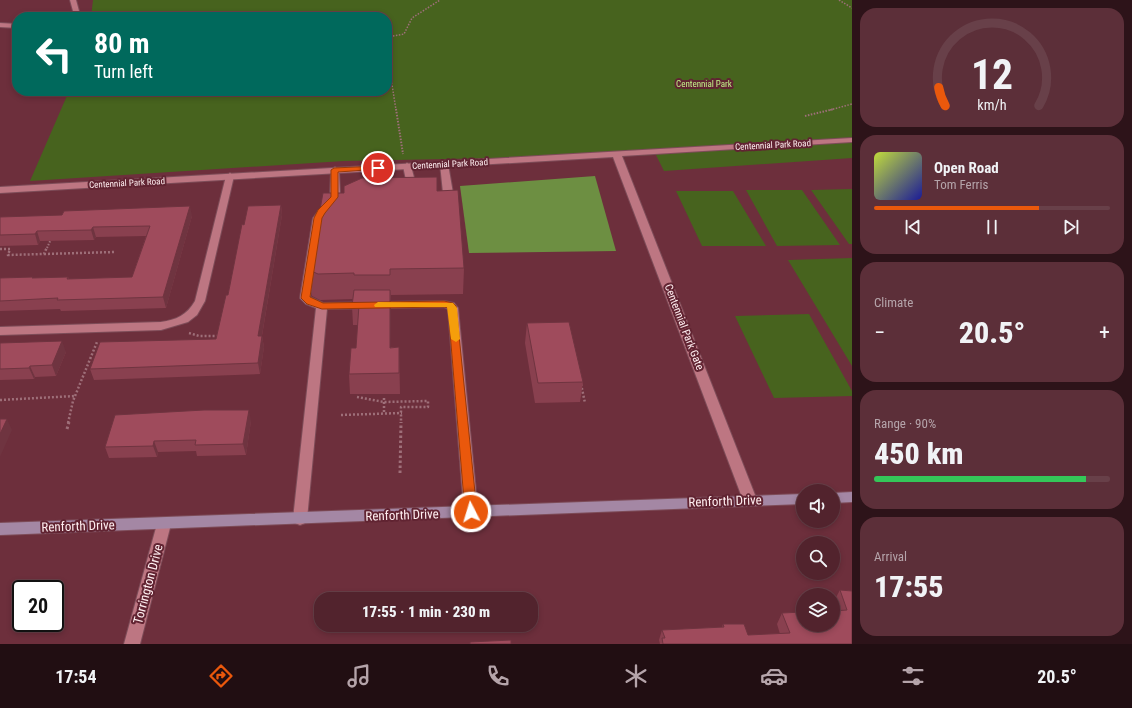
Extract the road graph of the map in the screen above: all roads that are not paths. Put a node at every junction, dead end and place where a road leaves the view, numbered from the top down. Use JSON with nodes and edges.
{"nodes":[{"id":1,"x":73,"y":0,"type":"edge"},
{"id":2,"x":76,"y":12,"type":"edge"},
{"id":3,"x":0,"y":25,"type":"edge"},
{"id":4,"x":12,"y":26,"type":"edge"},
{"id":5,"x":852,"y":140,"type":"edge"},
{"id":6,"x":617,"y":155,"type":"junction"},
{"id":7,"x":405,"y":162,"type":"junction"},
{"id":8,"x":444,"y":164,"type":"junction"},
{"id":9,"x":334,"y":170,"type":"junction"},
{"id":10,"x":230,"y":176,"type":"junction"},
{"id":11,"x":0,"y":190,"type":"edge"},
{"id":12,"x":402,"y":192,"type":"edge"},
{"id":13,"x":448,"y":193,"type":"edge"},
{"id":14,"x":335,"y":197,"type":"junction"},
{"id":15,"x":358,"y":197,"type":"edge"},
{"id":16,"x":322,"y":306,"type":"junction"},
{"id":17,"x":0,"y":331,"type":"edge"},
{"id":18,"x":852,"y":497,"type":"edge"},
{"id":19,"x":840,"y":498,"type":"edge"},
{"id":20,"x":796,"y":499,"type":"edge"},
{"id":21,"x":750,"y":500,"type":"junction"},
{"id":22,"x":471,"y":512,"type":"junction"},
{"id":23,"x":300,"y":519,"type":"junction"},
{"id":24,"x":164,"y":524,"type":"junction"},
{"id":25,"x":0,"y":529,"type":"edge"},
{"id":26,"x":132,"y":644,"type":"edge"}],
"edges":[{"from":1,"to":2,"type":"street"},
{"from":3,"to":4,"type":"street"},
{"from":5,"to":6,"type":"street","name":"Centennial Park Road"},
{"from":6,"to":8,"type":"street","name":"Centennial Park Road"},
{"from":6,"to":21,"type":"street","name":"Centennial Park Gate"},
{"from":7,"to":8,"type":"street","name":"Centennial Park Road"},
{"from":7,"to":9,"type":"street","name":"Centennial Park Road"},
{"from":7,"to":12,"type":"street"},
{"from":8,"to":13,"type":"street"},
{"from":9,"to":10,"type":"street","name":"Centennial Park Road"},
{"from":9,"to":14,"type":"street"},
{"from":10,"to":11,"type":"street","name":"Centennial Park Road"},
{"from":10,"to":17,"type":"street"},
{"from":14,"to":15,"type":"street"},
{"from":14,"to":16,"type":"street"},
{"from":16,"to":22,"type":"street"},
{"from":16,"to":23,"type":"street"},
{"from":18,"to":19,"type":"main road"},
{"from":20,"to":21,"type":"main road","name":"Renforth Drive"},
{"from":21,"to":22,"type":"main road","name":"Renforth Drive"},
{"from":22,"to":23,"type":"main road","name":"Renforth Drive"},
{"from":23,"to":24,"type":"main road","name":"Renforth Drive"},
{"from":24,"to":25,"type":"main road","name":"Renforth Drive"},
{"from":24,"to":26,"type":"street","name":"Torrington Drive"}]}
